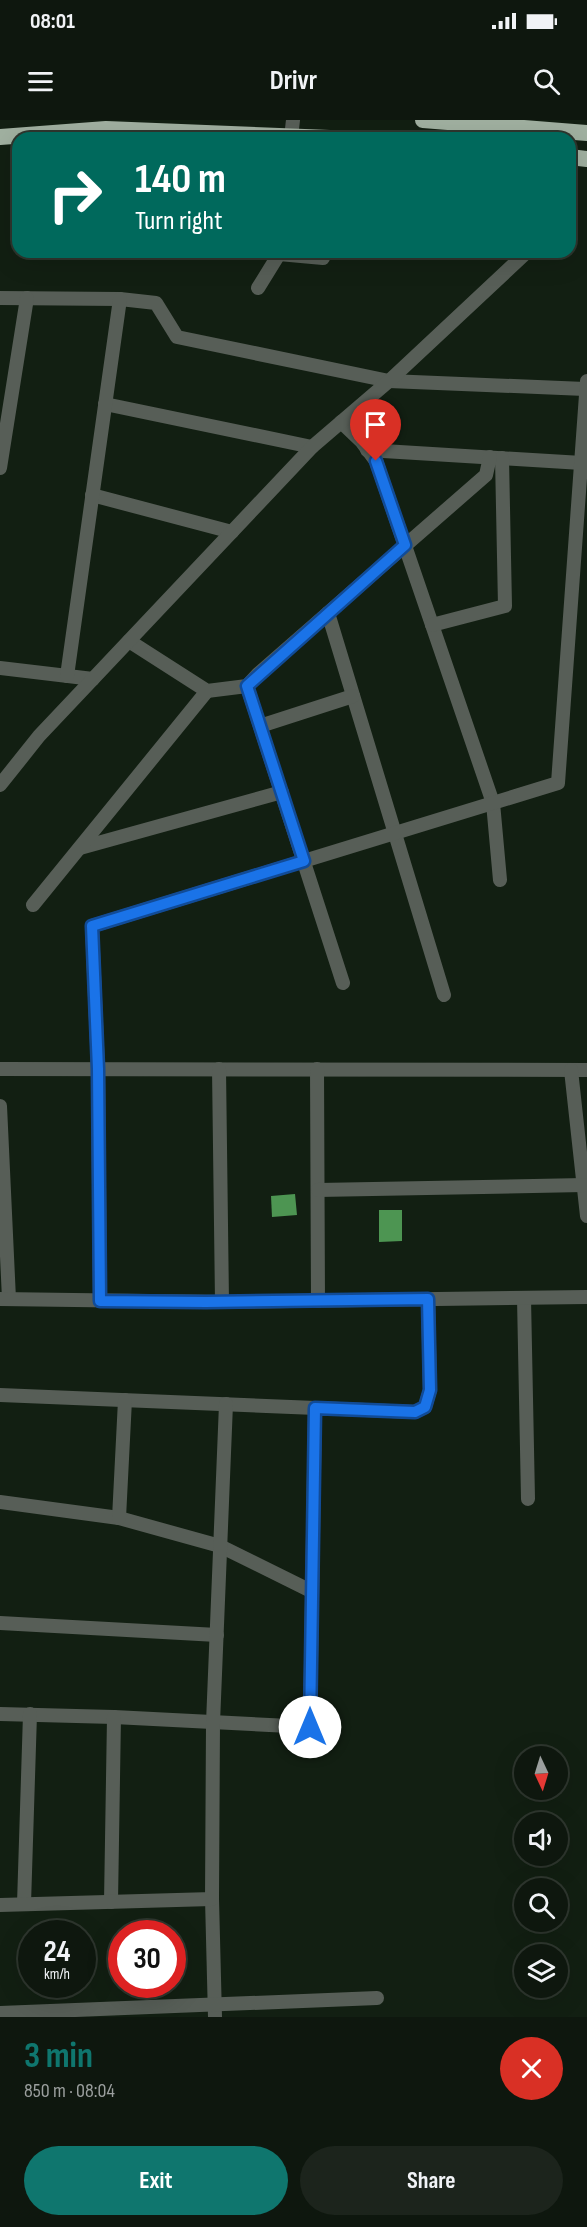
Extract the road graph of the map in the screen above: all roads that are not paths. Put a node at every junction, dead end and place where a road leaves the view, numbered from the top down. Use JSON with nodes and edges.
{"nodes":[{"id":1,"x":423,"y":120,"type":"edge"},
{"id":2,"x":106,"y":125,"type":"edge"},
{"id":3,"x":292,"y":131,"type":"edge"},
{"id":4,"x":44,"y":132,"type":"edge"},
{"id":5,"x":564,"y":132,"type":"edge"},
{"id":6,"x":276,"y":258,"type":"edge"},
{"id":7,"x":521,"y":258,"type":"edge"},
{"id":8,"x":258,"y":288,"type":"dead end"},
{"id":9,"x":0,"y":298,"type":"edge"},
{"id":10,"x":27,"y":298,"type":"junction"},
{"id":11,"x":120,"y":299,"type":"junction"},
{"id":12,"x":389,"y":381,"type":"junction"},
{"id":13,"x":586,"y":385,"type":"edge"},
{"id":14,"x":105,"y":404,"type":"junction"},
{"id":15,"x":341,"y":422,"type":"junction"},
{"id":16,"x":312,"y":447,"type":"junction"},
{"id":17,"x":367,"y":450,"type":"junction"},
{"id":18,"x":496,"y":458,"type":"junction"},
{"id":19,"x":582,"y":463,"type":"junction"},
{"id":20,"x":0,"y":468,"type":"edge"},
{"id":21,"x":92,"y":495,"type":"junction"},
{"id":22,"x":232,"y":532,"type":"junction"},
{"id":23,"x":405,"y":545,"type":"junction"},
{"id":24,"x":328,"y":613,"type":"junction"},
{"id":25,"x":432,"y":625,"type":"junction"},
{"id":26,"x":129,"y":641,"type":"junction"},
{"id":27,"x":0,"y":668,"type":"edge"},
{"id":28,"x":67,"y":676,"type":"junction"},
{"id":29,"x":93,"y":679,"type":"junction"},
{"id":30,"x":247,"y":686,"type":"junction"},
{"id":31,"x":207,"y":691,"type":"junction"},
{"id":32,"x":353,"y":696,"type":"junction"},
{"id":33,"x":260,"y":726,"type":"junction"},
{"id":34,"x":5,"y":772,"type":"edge"},
{"id":35,"x":0,"y":785,"type":"edge"},
{"id":36,"x":282,"y":792,"type":"junction"},
{"id":37,"x":493,"y":803,"type":"junction"},
{"id":38,"x":395,"y":833,"type":"junction"},
{"id":39,"x":80,"y":848,"type":"junction"},
{"id":40,"x":304,"y":861,"type":"junction"},
{"id":41,"x":500,"y":880,"type":"dead end"},
{"id":42,"x":33,"y":905,"type":"dead end"},
{"id":43,"x":343,"y":983,"type":"dead end"},
{"id":44,"x":444,"y":995,"type":"dead end"},
{"id":45,"x":0,"y":1069,"type":"edge"},
{"id":46,"x":98,"y":1069,"type":"junction"},
{"id":47,"x":219,"y":1069,"type":"junction"},
{"id":48,"x":317,"y":1069,"type":"junction"},
{"id":49,"x":571,"y":1070,"type":"junction"},
{"id":50,"x":587,"y":1070,"type":"edge"},
{"id":51,"x":0,"y":1106,"type":"edge"},
{"id":52,"x":584,"y":1185,"type":"junction"},
{"id":53,"x":318,"y":1190,"type":"junction"},
{"id":54,"x":587,"y":1216,"type":"edge"},
{"id":55,"x":524,"y":1298,"type":"junction"},
{"id":56,"x":587,"y":1298,"type":"edge"},
{"id":57,"x":4,"y":1299,"type":"edge"},
{"id":58,"x":428,"y":1299,"type":"junction"},
{"id":59,"x":100,"y":1301,"type":"junction"},
{"id":60,"x":318,"y":1301,"type":"junction"},
{"id":61,"x":222,"y":1302,"type":"junction"},
{"id":62,"x":0,"y":1395,"type":"edge"},
{"id":63,"x":125,"y":1400,"type":"junction"},
{"id":64,"x":226,"y":1404,"type":"junction"},
{"id":65,"x":315,"y":1408,"type":"junction"},
{"id":66,"x":528,"y":1499,"type":"dead end"},
{"id":67,"x":0,"y":1502,"type":"edge"},
{"id":68,"x":119,"y":1518,"type":"junction"},
{"id":69,"x":220,"y":1546,"type":"junction"},
{"id":70,"x":311,"y":1591,"type":"junction"},
{"id":71,"x":0,"y":1623,"type":"edge"},
{"id":72,"x":217,"y":1635,"type":"junction"},
{"id":73,"x":0,"y":1714,"type":"edge"},
{"id":74,"x":30,"y":1714,"type":"junction"},
{"id":75,"x":114,"y":1717,"type":"junction"},
{"id":76,"x":213,"y":1723,"type":"junction"},
{"id":77,"x":212,"y":1899,"type":"junction"},
{"id":78,"x":111,"y":1902,"type":"junction"},
{"id":79,"x":24,"y":1904,"type":"junction"},
{"id":80,"x":0,"y":1905,"type":"edge"},
{"id":81,"x":377,"y":1998,"type":"dead end"},
{"id":82,"x":215,"y":2011,"type":"edge"},
{"id":83,"x":0,"y":2013,"type":"edge"}],
"edges":[{"from":1,"to":5,"type":"highway"},
{"from":2,"to":3,"type":"highway"},
{"from":2,"to":4,"type":"highway"},
{"from":6,"to":8,"type":"street"},
{"from":7,"to":12,"type":"street"},
{"from":9,"to":10,"type":"street"},
{"from":10,"to":11,"type":"street"},
{"from":10,"to":20,"type":"street"},
{"from":11,"to":12,"type":"street"},
{"from":11,"to":14,"type":"street"},
{"from":12,"to":13,"type":"street"},
{"from":12,"to":15,"type":"street"},
{"from":13,"to":19,"type":"street"},
{"from":14,"to":16,"type":"street"},
{"from":14,"to":21,"type":"street"},
{"from":15,"to":16,"type":"street"},
{"from":15,"to":17,"type":"street"},
{"from":16,"to":22,"type":"street"},
{"from":17,"to":18,"type":"street"},
{"from":17,"to":23,"type":"street"},
{"from":18,"to":19,"type":"street"},
{"from":18,"to":23,"type":"street"},
{"from":18,"to":25,"type":"street"},
{"from":19,"to":37,"type":"street"},
{"from":21,"to":22,"type":"street"},
{"from":21,"to":28,"type":"street"},
{"from":22,"to":26,"type":"street"},
{"from":23,"to":24,"type":"street"},
{"from":23,"to":25,"type":"street"},
{"from":24,"to":30,"type":"street"},
{"from":24,"to":32,"type":"street"},
{"from":25,"to":37,"type":"street"},
{"from":26,"to":29,"type":"street"},
{"from":26,"to":31,"type":"street"},
{"from":27,"to":28,"type":"street"},
{"from":28,"to":29,"type":"street"},
{"from":29,"to":34,"type":"street"},
{"from":30,"to":31,"type":"street"},
{"from":30,"to":33,"type":"street"},
{"from":31,"to":39,"type":"street"},
{"from":32,"to":33,"type":"street"},
{"from":32,"to":38,"type":"street"},
{"from":33,"to":36,"type":"street"},
{"from":34,"to":35,"type":"street"},
{"from":36,"to":39,"type":"street"},
{"from":36,"to":40,"type":"street"},
{"from":37,"to":38,"type":"street"},
{"from":37,"to":41,"type":"street"},
{"from":38,"to":40,"type":"street"},
{"from":38,"to":44,"type":"street"},
{"from":39,"to":42,"type":"street"},
{"from":40,"to":43,"type":"street"},
{"from":40,"to":46,"type":"street"},
{"from":45,"to":46,"type":"street"},
{"from":46,"to":47,"type":"street"},
{"from":46,"to":59,"type":"street"},
{"from":47,"to":48,"type":"street"},
{"from":47,"to":61,"type":"street"},
{"from":48,"to":49,"type":"street"},
{"from":48,"to":53,"type":"street"},
{"from":49,"to":50,"type":"street"},
{"from":49,"to":52,"type":"street"},
{"from":51,"to":57,"type":"street"},
{"from":52,"to":53,"type":"street"},
{"from":52,"to":54,"type":"street"},
{"from":53,"to":60,"type":"street"},
{"from":55,"to":56,"type":"street"},
{"from":55,"to":58,"type":"street"},
{"from":55,"to":66,"type":"street"},
{"from":57,"to":59,"type":"street"},
{"from":58,"to":60,"type":"street"},
{"from":58,"to":65,"type":"street"},
{"from":59,"to":61,"type":"street"},
{"from":60,"to":61,"type":"street"},
{"from":62,"to":63,"type":"street"},
{"from":63,"to":64,"type":"street"},
{"from":63,"to":68,"type":"street"},
{"from":64,"to":65,"type":"street"},
{"from":64,"to":69,"type":"street"},
{"from":65,"to":70,"type":"street"},
{"from":67,"to":68,"type":"street"},
{"from":68,"to":69,"type":"street"},
{"from":69,"to":70,"type":"street"},
{"from":69,"to":72,"type":"street"},
{"from":70,"to":76,"type":"street"},
{"from":71,"to":72,"type":"street"},
{"from":72,"to":76,"type":"street"},
{"from":73,"to":74,"type":"street"},
{"from":74,"to":75,"type":"street"},
{"from":74,"to":79,"type":"street"},
{"from":75,"to":76,"type":"street"},
{"from":75,"to":78,"type":"street"},
{"from":76,"to":77,"type":"street"},
{"from":77,"to":78,"type":"street"},
{"from":77,"to":82,"type":"street"},
{"from":78,"to":79,"type":"street"},
{"from":79,"to":80,"type":"street"},
{"from":81,"to":82,"type":"street"},
{"from":82,"to":83,"type":"street"}]}
